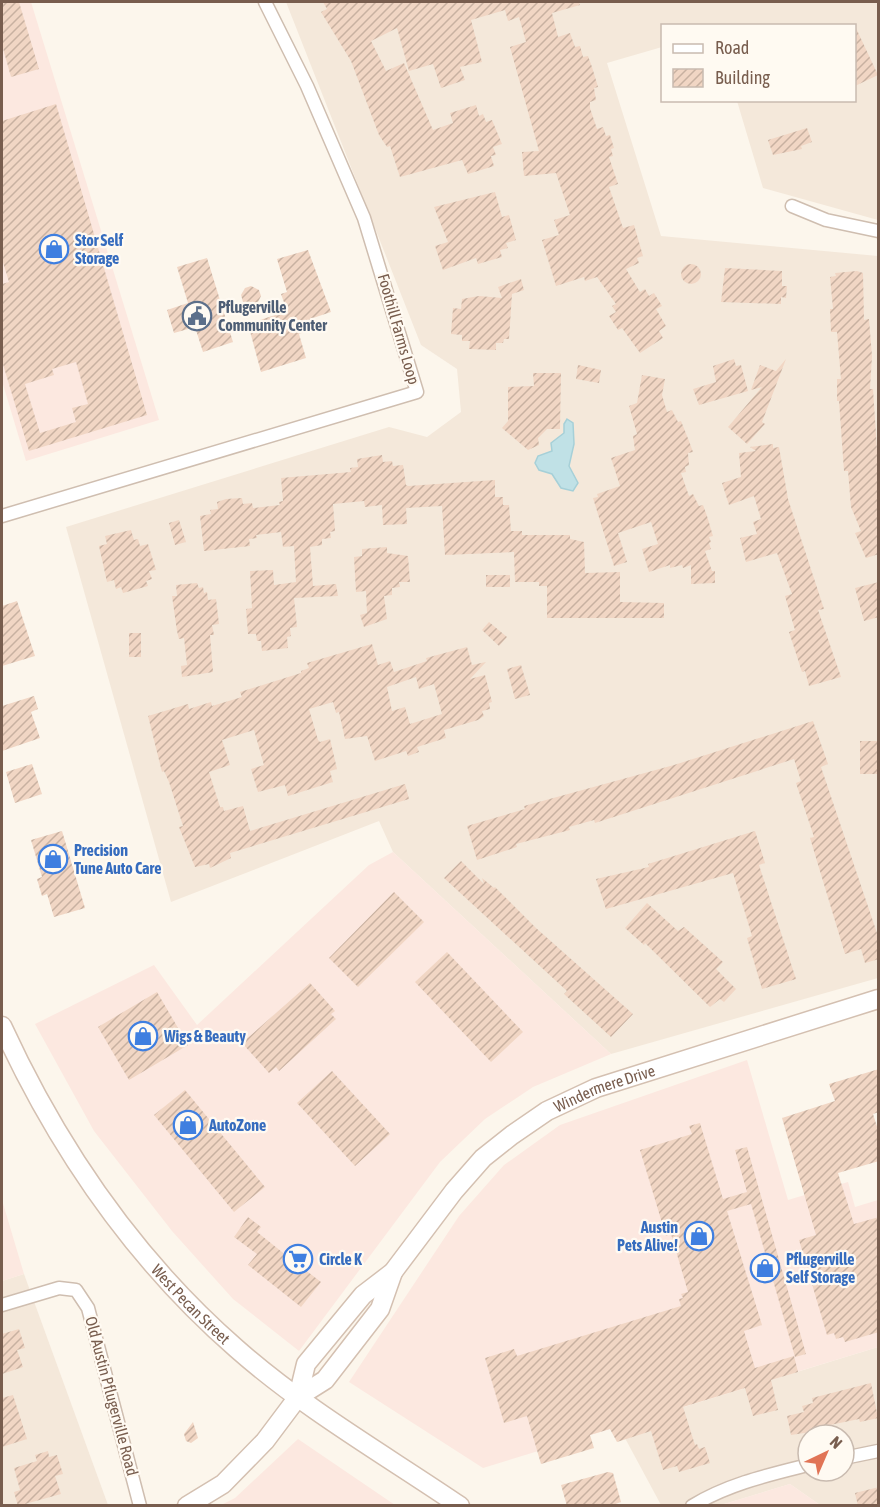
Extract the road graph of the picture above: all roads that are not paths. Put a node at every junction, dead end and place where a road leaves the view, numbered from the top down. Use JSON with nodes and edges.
{"nodes":[{"id":1,"x":265,"y":2,"type":"edge"},
{"id":2,"x":792,"y":207,"type":"dead end"},
{"id":3,"x":879,"y":231,"type":"edge"},
{"id":4,"x":2,"y":516,"type":"edge"},
{"id":5,"x":879,"y":999,"type":"edge"},
{"id":6,"x":2,"y":1026,"type":"edge"},
{"id":7,"x":2,"y":1305,"type":"edge"},
{"id":8,"x":298,"y":1397,"type":"junction"},
{"id":9,"x":879,"y":1451,"type":"edge"},
{"id":10,"x":856,"y":1456,"type":"edge"},
{"id":11,"x":796,"y":1468,"type":"edge"},
{"id":12,"x":141,"y":1506,"type":"edge"},
{"id":13,"x":187,"y":1506,"type":"edge"},
{"id":14,"x":460,"y":1506,"type":"edge"},
{"id":15,"x":692,"y":1506,"type":"edge"}],
"edges":[{"from":1,"to":4,"type":"street","name":"Foothill Farms Loop"},
{"from":2,"to":3,"type":"street"},
{"from":5,"to":8,"type":"street","name":"Windermere Drive"},
{"from":6,"to":8,"type":"street","name":"West Pecan Street"},
{"from":7,"to":12,"type":"street","name":"Old Austin Pflugerville Road"},
{"from":8,"to":13,"type":"street","name":"Windermere Drive"},
{"from":8,"to":14,"type":"street","name":"West Pecan Street"},
{"from":9,"to":10,"type":"street"},
{"from":11,"to":15,"type":"street"}]}
